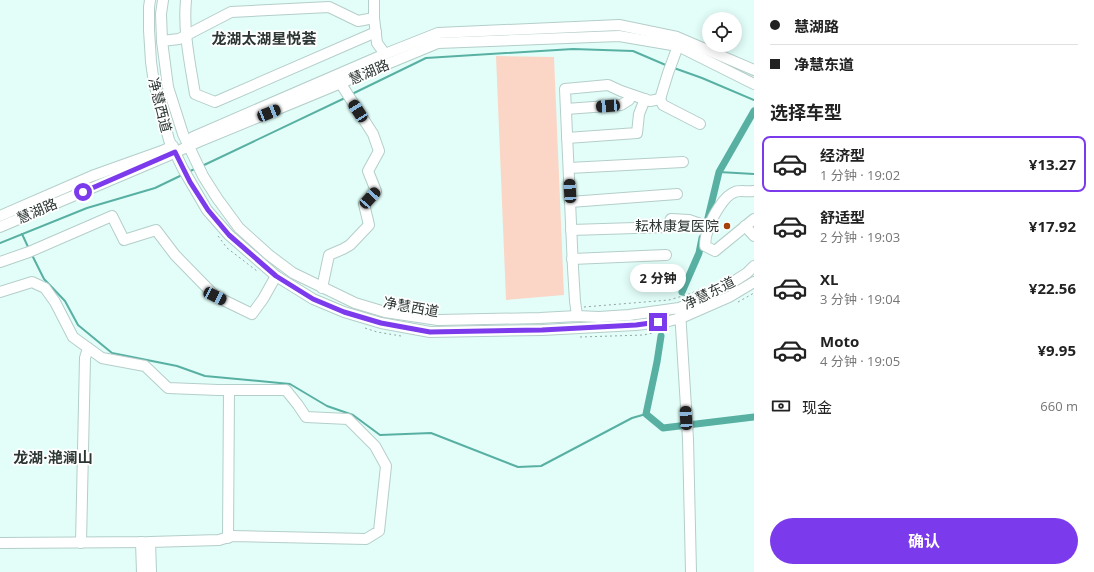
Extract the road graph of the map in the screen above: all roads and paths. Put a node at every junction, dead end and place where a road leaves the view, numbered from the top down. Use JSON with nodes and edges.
{"nodes":[{"id":1,"x":150,"y":0,"type":"edge"},
{"id":2,"x":163,"y":0,"type":"edge"},
{"id":3,"x":186,"y":0,"type":"edge"},
{"id":4,"x":374,"y":0,"type":"edge"},
{"id":5,"x":374,"y":18,"type":"junction"},
{"id":6,"x":376,"y":32,"type":"junction"},
{"id":7,"x":186,"y":36,"type":"junction"},
{"id":8,"x":162,"y":41,"type":"junction"},
{"id":9,"x":678,"y":46,"type":"junction"},
{"id":10,"x":386,"y":54,"type":"junction"},
{"id":11,"x":754,"y":70,"type":"edge"},
{"id":12,"x":751,"y":82,"type":"edge"},
{"id":13,"x":341,"y":84,"type":"junction"},
{"id":14,"x":632,"y":95,"type":"junction"},
{"id":15,"x":645,"y":99,"type":"junction"},
{"id":16,"x":660,"y":99,"type":"junction"},
{"id":17,"x":566,"y":109,"type":"junction"},
{"id":18,"x":700,"y":124,"type":"dead end"},
{"id":19,"x":567,"y":138,"type":"junction"},
{"id":20,"x":187,"y":143,"type":"junction"},
{"id":21,"x":173,"y":149,"type":"junction"},
{"id":22,"x":683,"y":162,"type":"dead end"},
{"id":23,"x":569,"y":168,"type":"junction"},
{"id":24,"x":754,"y":191,"type":"edge"},
{"id":25,"x":677,"y":194,"type":"dead end"},
{"id":26,"x":570,"y":202,"type":"junction"},
{"id":27,"x":0,"y":216,"type":"edge"},
{"id":28,"x":754,"y":219,"type":"edge"},
{"id":29,"x":705,"y":226,"type":"junction"},
{"id":30,"x":745,"y":226,"type":"junction"},
{"id":31,"x":0,"y":227,"type":"edge"},
{"id":32,"x":571,"y":230,"type":"junction"},
{"id":33,"x":754,"y":236,"type":"edge"},
{"id":34,"x":666,"y":255,"type":"dead end"},
{"id":35,"x":572,"y":259,"type":"junction"},
{"id":36,"x":0,"y":262,"type":"edge"},
{"id":37,"x":754,"y":266,"type":"edge"},
{"id":38,"x":276,"y":276,"type":"junction"},
{"id":39,"x":753,"y":284,"type":"edge"},
{"id":40,"x":322,"y":288,"type":"junction"},
{"id":41,"x":703,"y":288,"type":"dead end"},
{"id":42,"x":0,"y":292,"type":"edge"},
{"id":43,"x":680,"y":308,"type":"junction"},
{"id":44,"x":577,"y":312,"type":"junction"},
{"id":45,"x":540,"y":318,"type":"joint"},
{"id":46,"x":681,"y":318,"type":"junction"},
{"id":47,"x":542,"y":330,"type":"joint"},
{"id":48,"x":88,"y":348,"type":"junction"},
{"id":49,"x":229,"y":390,"type":"junction"},
{"id":50,"x":228,"y":538,"type":"junction"},
{"id":51,"x":146,"y":542,"type":"junction"},
{"id":52,"x":0,"y":543,"type":"edge"},
{"id":53,"x":81,"y":543,"type":"junction"},
{"id":54,"x":142,"y":572,"type":"edge"},
{"id":55,"x":151,"y":572,"type":"edge"},
{"id":56,"x":691,"y":572,"type":"edge"}],
"edges":[{"from":1,"to":21,"type":"street","name":"净慧西道"},
{"from":2,"to":8,"type":"street","name":"净慧西道"},
{"from":3,"to":7,"type":"street"},
{"from":4,"to":5,"type":"street"},
{"from":5,"to":6,"type":"street"},
{"from":5,"to":7,"type":"street"},
{"from":6,"to":7,"type":"street"},
{"from":6,"to":10,"type":"street"},
{"from":7,"to":8,"type":"street"},
{"from":8,"to":20,"type":"street","name":"净慧西道"},
{"from":9,"to":12,"type":"street","name":"慧湖路"},
{"from":9,"to":13,"type":"street","name":"慧湖路"},
{"from":9,"to":16,"type":"street"},
{"from":10,"to":11,"type":"street","name":"慧湖路"},
{"from":10,"to":20,"type":"street","name":"慧湖路"},
{"from":13,"to":20,"type":"street","name":"慧湖路"},
{"from":13,"to":40,"type":"street"},
{"from":14,"to":15,"type":"street"},
{"from":14,"to":17,"type":"street"},
{"from":14,"to":17,"type":"street"},
{"from":15,"to":16,"type":"street"},
{"from":15,"to":19,"type":"street"},
{"from":16,"to":18,"type":"street"},
{"from":17,"to":19,"type":"street"},
{"from":19,"to":23,"type":"street"},
{"from":20,"to":21,"type":"street","name":"慧湖路"},
{"from":20,"to":40,"type":"street","name":"净慧西道"},
{"from":21,"to":27,"type":"street","name":"慧湖路"},
{"from":21,"to":31,"type":"street","name":"慧湖路"},
{"from":21,"to":38,"type":"street","name":"净慧西道"},
{"from":22,"to":23,"type":"street"},
{"from":23,"to":26,"type":"street"},
{"from":24,"to":29,"type":"street"},
{"from":25,"to":26,"type":"street"},
{"from":26,"to":32,"type":"street"},
{"from":28,"to":30,"type":"street"},
{"from":29,"to":30,"type":"street"},
{"from":29,"to":32,"type":"street"},
{"from":30,"to":33,"type":"street"},
{"from":32,"to":35,"type":"street"},
{"from":34,"to":35,"type":"street"},
{"from":35,"to":44,"type":"street"},
{"from":36,"to":38,"type":"street"},
{"from":37,"to":43,"type":"street","name":"净慧东道"},
{"from":38,"to":47,"type":"street","name":"净慧西道"},
{"from":39,"to":46,"type":"street","name":"净慧东道"},
{"from":40,"to":45,"type":"street","name":"净慧西道"},
{"from":41,"to":44,"type":"path","name":"净慧东道"},
{"from":42,"to":48,"type":"street"},
{"from":43,"to":44,"type":"street","name":"净慧东道"},
{"from":43,"to":46,"type":"street"},
{"from":44,"to":45,"type":"street","name":"净慧东道"},
{"from":46,"to":47,"type":"street","name":"净慧东道"},
{"from":46,"to":56,"type":"street"},
{"from":48,"to":49,"type":"street"},
{"from":48,"to":53,"type":"street"},
{"from":49,"to":50,"type":"street"},
{"from":49,"to":50,"type":"street"},
{"from":50,"to":51,"type":"street"},
{"from":51,"to":53,"type":"street"},
{"from":51,"to":54,"type":"street"},
{"from":51,"to":55,"type":"street"},
{"from":52,"to":53,"type":"street"}]}
